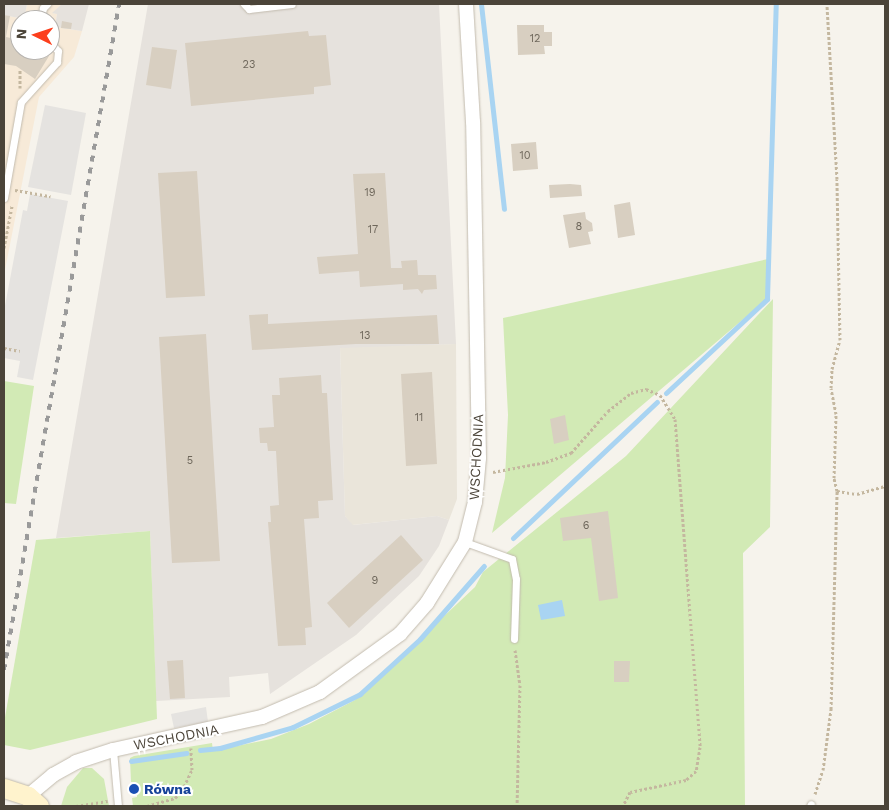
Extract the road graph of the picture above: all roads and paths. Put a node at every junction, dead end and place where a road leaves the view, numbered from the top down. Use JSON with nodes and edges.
{"nodes":[{"id":1,"x":244,"y":4,"type":"edge"},
{"id":2,"x":292,"y":4,"type":"edge"},
{"id":3,"x":466,"y":4,"type":"edge"},
{"id":4,"x":827,"y":4,"type":"edge"},
{"id":5,"x":57,"y":60,"type":"edge"},
{"id":6,"x":15,"y":190,"type":"dead end"},
{"id":7,"x":50,"y":196,"type":"dead end"},
{"id":8,"x":4,"y":198,"type":"edge"},
{"id":9,"x":4,"y":348,"type":"edge"},
{"id":10,"x":20,"y":351,"type":"dead end"},
{"id":11,"x":506,"y":470,"type":"dead end"},
{"id":12,"x":885,"y":486,"type":"edge"},
{"id":13,"x":837,"y":491,"type":"junction"},
{"id":14,"x":466,"y":542,"type":"junction"},
{"id":15,"x":514,"y":639,"type":"joint"},
{"id":16,"x":191,"y":744,"type":"dead end"},
{"id":17,"x":113,"y":750,"type":"junction"},
{"id":18,"x":4,"y":788,"type":"edge"},
{"id":19,"x":33,"y":801,"type":"edge"},
{"id":20,"x":118,"y":803,"type":"edge"},
{"id":21,"x":811,"y":805,"type":"edge"},
{"id":22,"x":76,"y":806,"type":"edge"},
{"id":23,"x":147,"y":806,"type":"edge"},
{"id":24,"x":540,"y":806,"type":"edge"},
{"id":25,"x":623,"y":806,"type":"edge"}],
"edges":[{"from":1,"to":2,"type":"lane"},
{"from":3,"to":14,"type":"street","name":"WSCHODNIA"},
{"from":4,"to":13,"type":"path"},
{"from":5,"to":8,"type":"lane"},
{"from":6,"to":7,"type":"path"},
{"from":9,"to":10,"type":"path"},
{"from":11,"to":25,"type":"path"},
{"from":12,"to":13,"type":"path"},
{"from":13,"to":21,"type":"path"},
{"from":14,"to":15,"type":"lane"},
{"from":14,"to":17,"type":"street","name":"WSCHODNIA"},
{"from":15,"to":24,"type":"path"},
{"from":16,"to":23,"type":"path"},
{"from":17,"to":19,"type":"street","name":"WSCHODNIA"},
{"from":17,"to":20,"type":"lane"},
{"from":18,"to":19,"type":"street"},
{"from":20,"to":22,"type":"path"}]}
